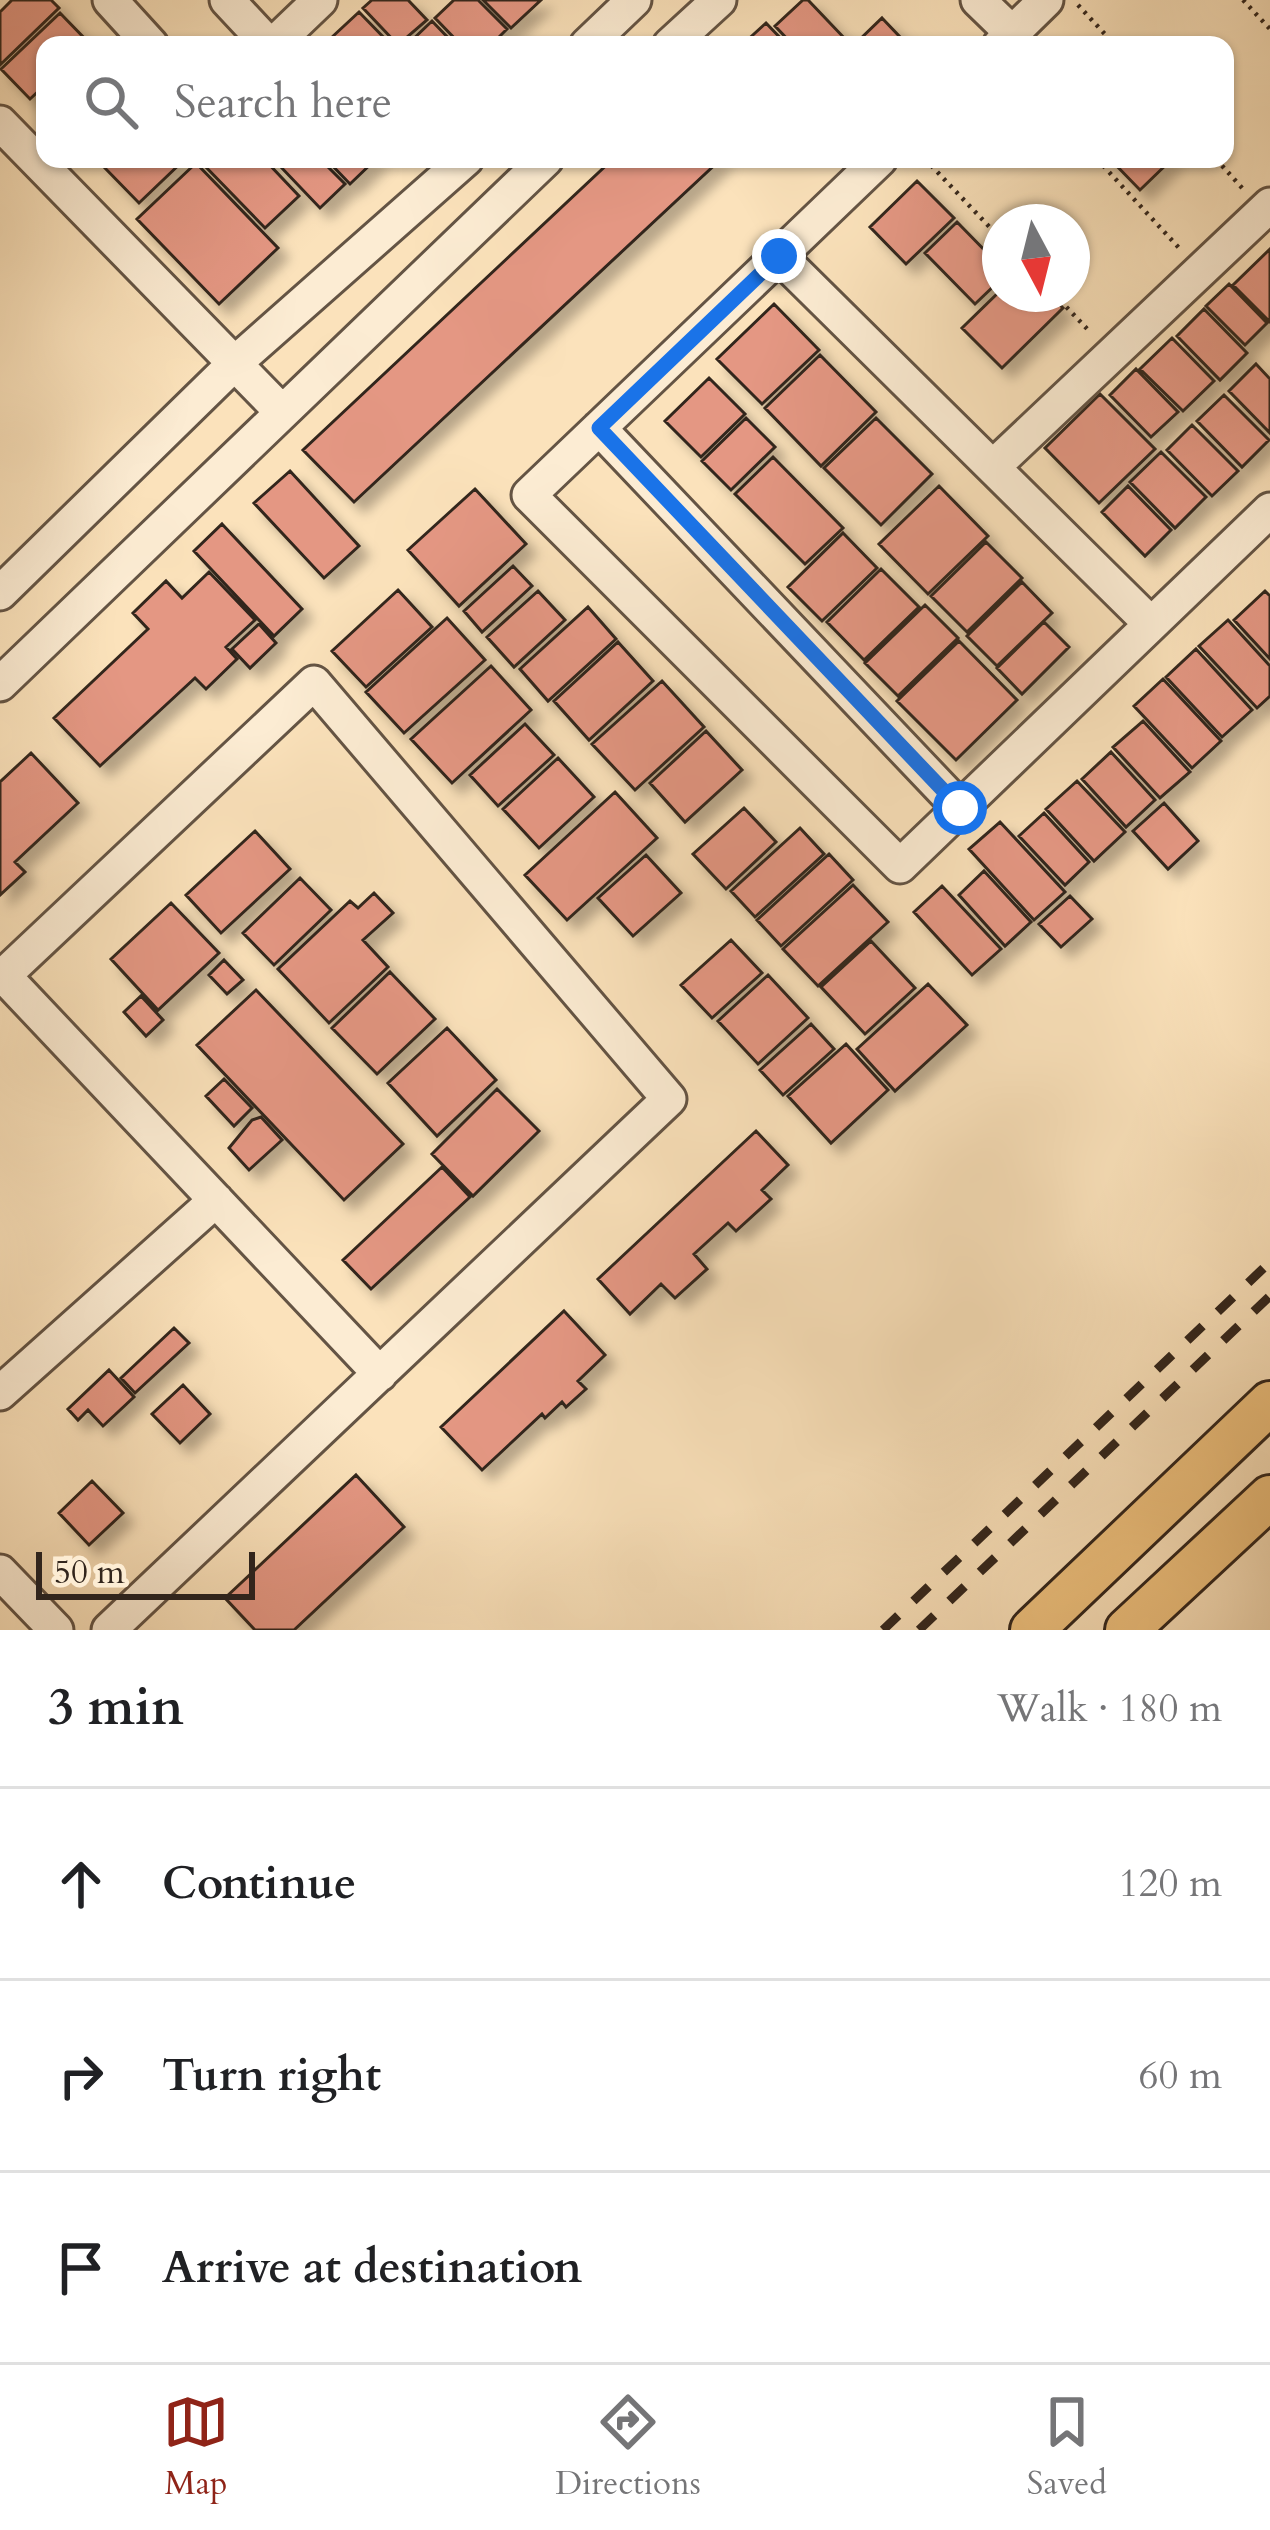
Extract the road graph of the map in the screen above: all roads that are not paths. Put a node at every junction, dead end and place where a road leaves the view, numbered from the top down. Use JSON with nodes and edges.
{"nodes":[{"id":1,"x":110,"y":0,"type":"edge"},
{"id":2,"x":227,"y":0,"type":"edge"},
{"id":3,"x":320,"y":0,"type":"edge"},
{"id":4,"x":634,"y":0,"type":"edge"},
{"id":5,"x":718,"y":0,"type":"edge"},
{"id":6,"x":978,"y":0,"type":"edge"},
{"id":7,"x":1046,"y":0,"type":"edge"},
{"id":8,"x":143,"y":36,"type":"edge"},
{"id":9,"x":262,"y":36,"type":"edge"},
{"id":10,"x":281,"y":36,"type":"edge"},
{"id":11,"x":596,"y":36,"type":"edge"},
{"id":12,"x":680,"y":36,"type":"edge"},
{"id":13,"x":1004,"y":36,"type":"edge"},
{"id":14,"x":1009,"y":36,"type":"edge"},
{"id":15,"x":0,"y":123,"type":"edge"},
{"id":16,"x":36,"y":160,"type":"edge"},
{"id":17,"x":44,"y":168,"type":"edge"},
{"id":18,"x":456,"y":168,"type":"edge"},
{"id":19,"x":537,"y":168,"type":"edge"},
{"id":20,"x":871,"y":168,"type":"edge"},
{"id":21,"x":1266,"y":208,"type":"edge"},
{"id":22,"x":779,"y":256,"type":"junction"},
{"id":23,"x":235,"y":363,"type":"junction"},
{"id":24,"x":281,"y":411,"type":"junction"},
{"id":25,"x":599,"y":428,"type":"junction"},
{"id":26,"x":993,"y":467,"type":"junction"},
{"id":27,"x":1270,"y":510,"type":"edge"},
{"id":28,"x":0,"y":592,"type":"edge"},
{"id":29,"x":1151,"y":624,"type":"junction"},
{"id":30,"x":0,"y":684,"type":"edge"},
{"id":31,"x":960,"y":808,"type":"junction"},
{"id":32,"x":2,"y":978,"type":"edge"},
{"id":33,"x":216,"y":1200,"type":"junction"},
{"id":34,"x":380,"y":1374,"type":"junction"},
{"id":35,"x":0,"y":1393,"type":"edge"},
{"id":36,"x":1270,"y":1403,"type":"edge"},
{"id":37,"x":1270,"y":1497,"type":"edge"},
{"id":38,"x":0,"y":1572,"type":"edge"},
{"id":39,"x":56,"y":1630,"type":"edge"},
{"id":40,"x":110,"y":1630,"type":"edge"},
{"id":41,"x":1031,"y":1630,"type":"edge"},
{"id":42,"x":1127,"y":1630,"type":"edge"}],
"edges":[{"from":1,"to":8,"type":"street"},
{"from":2,"to":9,"type":"street"},
{"from":3,"to":10,"type":"street"},
{"from":4,"to":11,"type":"street"},
{"from":5,"to":12,"type":"street"},
{"from":6,"to":13,"type":"street"},
{"from":7,"to":14,"type":"street"},
{"from":15,"to":16,"type":"street"},
{"from":17,"to":23,"type":"street"},
{"from":18,"to":23,"type":"street"},
{"from":19,"to":24,"type":"street"},
{"from":20,"to":22,"type":"street"},
{"from":21,"to":26,"type":"street"},
{"from":22,"to":25,"type":"street"},
{"from":22,"to":26,"type":"street"},
{"from":23,"to":24,"type":"street"},
{"from":23,"to":28,"type":"street"},
{"from":24,"to":30,"type":"street"},
{"from":25,"to":31,"type":"street"},
{"from":25,"to":31,"type":"street"},
{"from":26,"to":29,"type":"street"},
{"from":27,"to":29,"type":"street"},
{"from":29,"to":31,"type":"street"},
{"from":32,"to":33,"type":"street"},
{"from":32,"to":34,"type":"street"},
{"from":33,"to":34,"type":"street"},
{"from":33,"to":35,"type":"street"},
{"from":34,"to":40,"type":"street"},
{"from":36,"to":41,"type":"main road"},
{"from":37,"to":42,"type":"main road"},
{"from":38,"to":39,"type":"street"}]}
